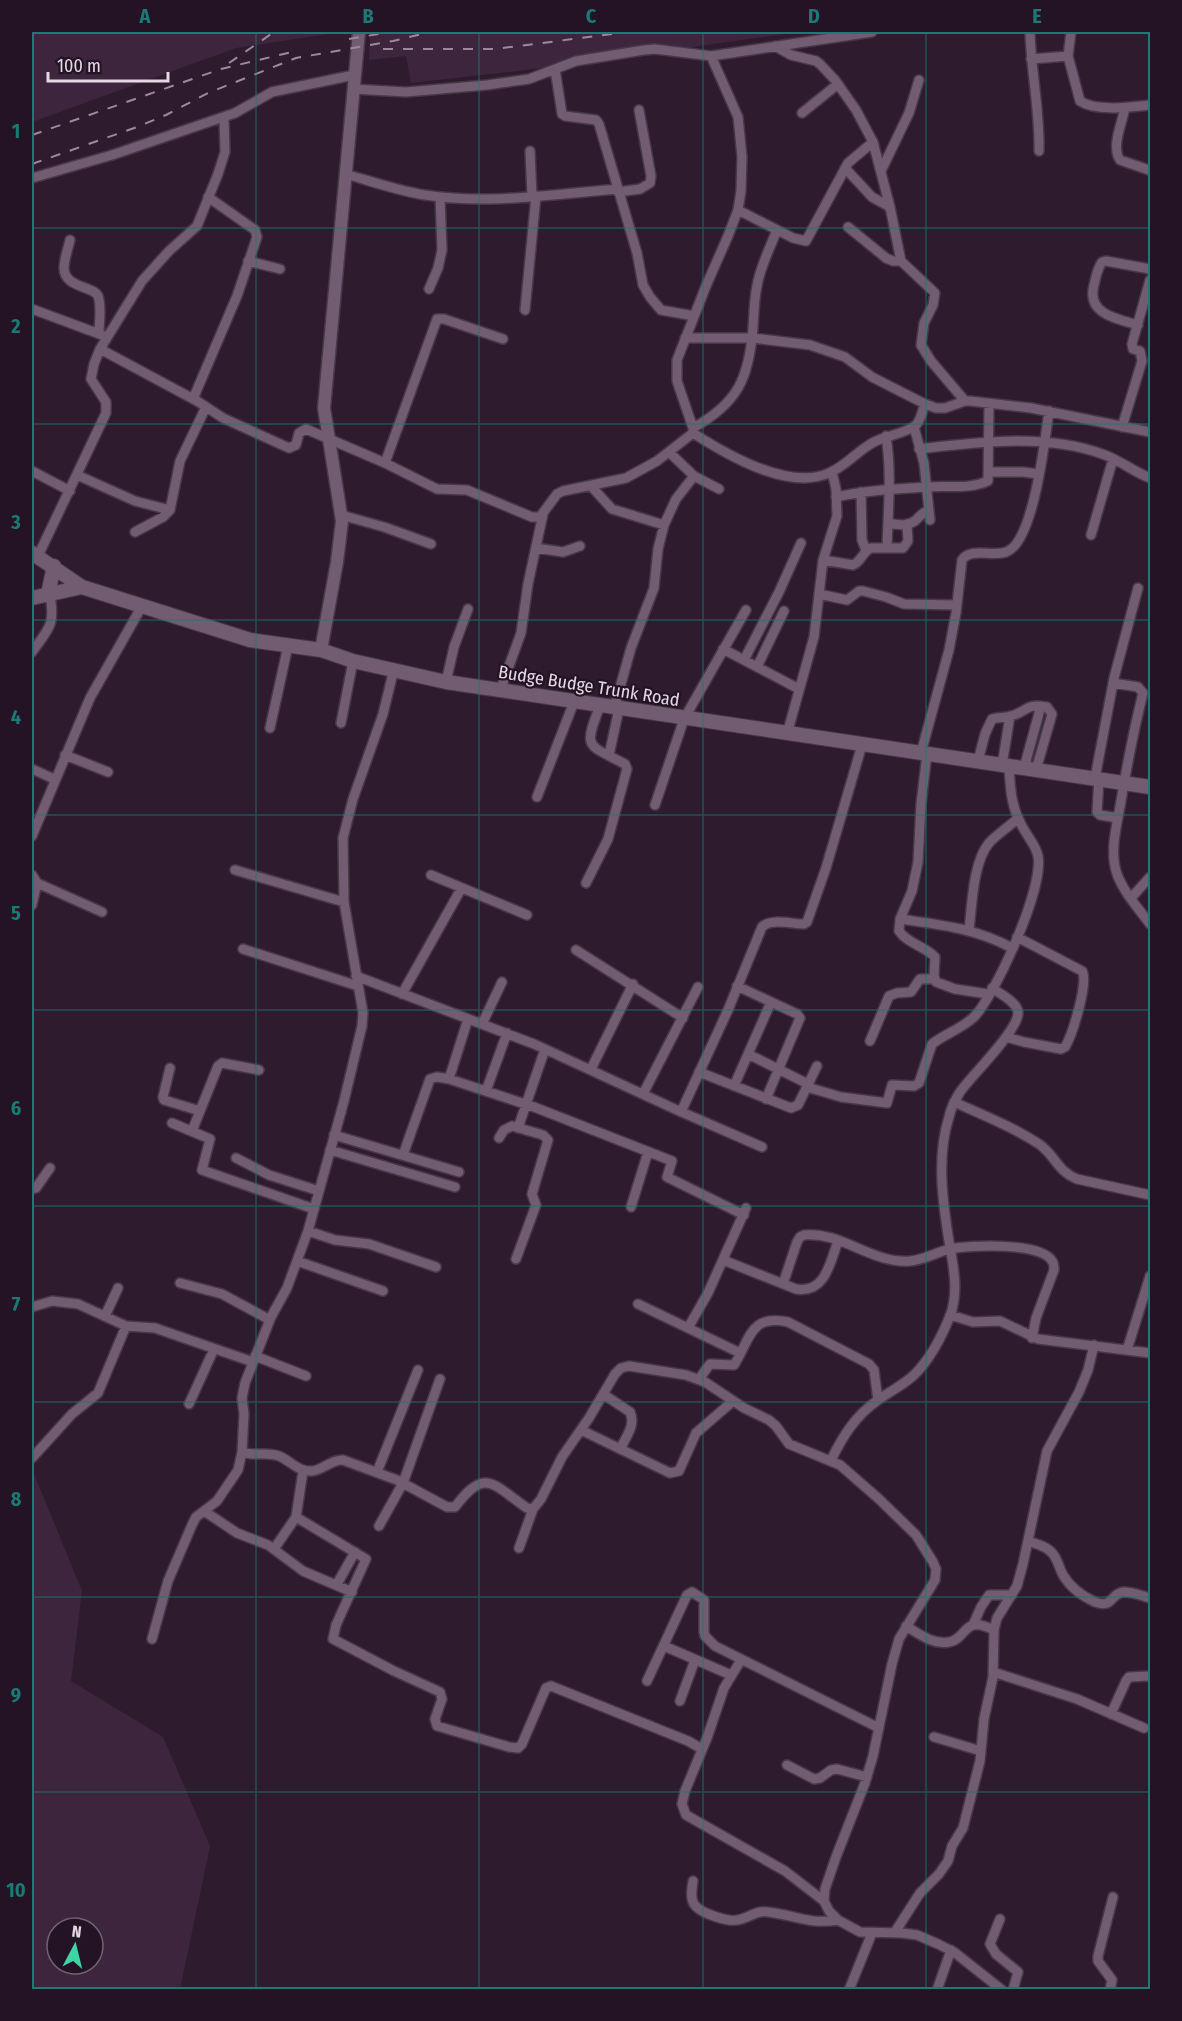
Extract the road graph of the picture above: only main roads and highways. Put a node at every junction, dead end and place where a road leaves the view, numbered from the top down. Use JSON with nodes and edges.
{"nodes":[{"id":1,"x":35,"y":554,"type":"edge"},
{"id":2,"x":54,"y":566,"type":"junction"},
{"id":3,"x":82,"y":587,"type":"junction"},
{"id":4,"x":49,"y":594,"type":"junction"},
{"id":5,"x":32,"y":598,"type":"edge"},
{"id":6,"x":1150,"y":787,"type":"edge"}],
"edges":[{"from":1,"to":2,"type":"main road"},
{"from":2,"to":3,"type":"main road"},
{"from":2,"to":4,"type":"main road"},
{"from":3,"to":4,"type":"main road","name":"Budge Budge Trunk Road"},
{"from":3,"to":6,"type":"main road","name":"Budge Budge Trunk Road"},
{"from":4,"to":5,"type":"main road","name":"Budge Budge Trunk Road"}]}
